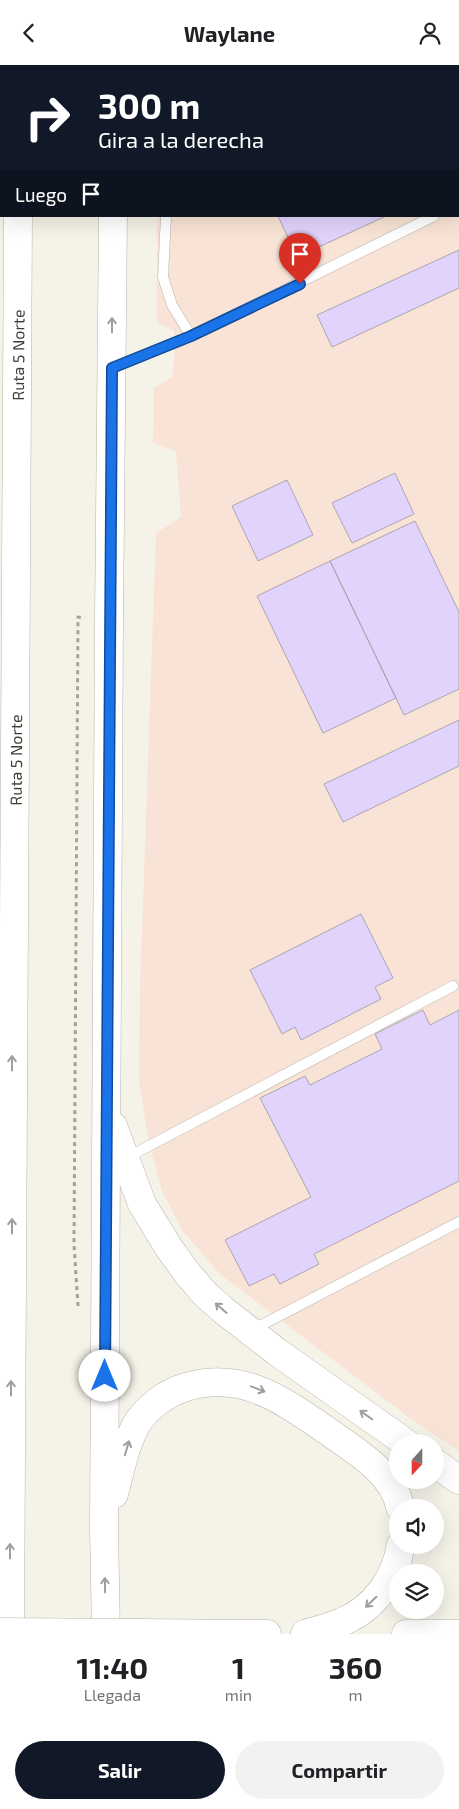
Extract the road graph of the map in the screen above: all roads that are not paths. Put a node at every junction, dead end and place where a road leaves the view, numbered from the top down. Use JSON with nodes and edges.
{"nodes":[{"id":1,"x":18,"y":217,"type":"edge"},
{"id":2,"x":113,"y":217,"type":"edge"},
{"id":3,"x":166,"y":217,"type":"edge"},
{"id":4,"x":432,"y":217,"type":"edge"},
{"id":5,"x":191,"y":336,"type":"junction"},
{"id":6,"x":112,"y":368,"type":"junction"},
{"id":7,"x":453,"y":986,"type":"dead end"},
{"id":8,"x":106,"y":1105,"type":"junction"},
{"id":9,"x":124,"y":1159,"type":"junction"},
{"id":10,"x":459,"y":1222,"type":"edge"},
{"id":11,"x":250,"y":1331,"type":"junction"},
{"id":12,"x":393,"y":1434,"type":"edge"},
{"id":13,"x":444,"y":1469,"type":"edge"},
{"id":14,"x":459,"y":1480,"type":"edge"},
{"id":15,"x":397,"y":1499,"type":"edge"},
{"id":16,"x":104,"y":1529,"type":"junction"},
{"id":17,"x":399,"y":1554,"type":"edge"},
{"id":18,"x":0,"y":1632,"type":"edge"},
{"id":19,"x":140,"y":1633,"type":"edge"},
{"id":20,"x":10,"y":1634,"type":"edge"},
{"id":21,"x":106,"y":1634,"type":"edge"},
{"id":22,"x":267,"y":1634,"type":"edge"},
{"id":23,"x":305,"y":1634,"type":"edge"},
{"id":24,"x":406,"y":1634,"type":"edge"},
{"id":25,"x":459,"y":1634,"type":"edge"}],
"edges":[{"from":20,"to":1,"type":"main road","name":"Ruta 5 Norte","one_way":true},
{"from":6,"to":2,"type":"main road","one_way":true},
{"from":3,"to":5,"type":"lane"},
{"from":4,"to":5,"type":"lane"},
{"from":5,"to":6,"type":"lane"},
{"from":6,"to":8,"type":"main road"},
{"from":7,"to":9,"type":"lane"},
{"from":8,"to":9,"type":"main road"},
{"from":8,"to":16,"type":"main road"},
{"from":11,"to":9,"type":"main road","one_way":true},
{"from":10,"to":11,"type":"lane"},
{"from":12,"to":11,"type":"main road","one_way":true},
{"from":13,"to":14,"type":"main road"},
{"from":16,"to":15,"type":"main road","one_way":true},
{"from":21,"to":16,"type":"main road","one_way":true},
{"from":17,"to":23,"type":"main road","one_way":true},
{"from":18,"to":19,"type":"main road","bridge":true},
{"from":19,"to":22,"type":"main road"},
{"from":24,"to":25,"type":"main road"}]}
